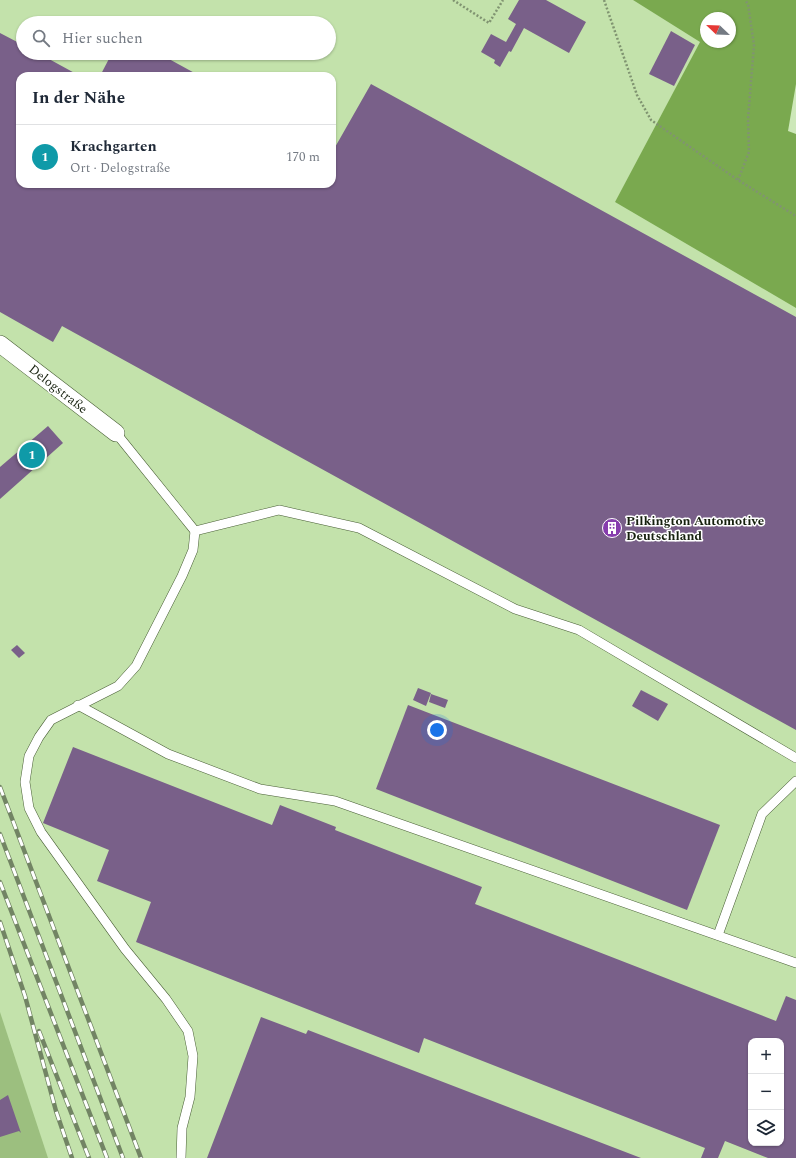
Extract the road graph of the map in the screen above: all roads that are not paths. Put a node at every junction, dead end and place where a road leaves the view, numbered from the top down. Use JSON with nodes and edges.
{"nodes":[{"id":1,"x":0,"y":344,"type":"edge"},
{"id":2,"x":116,"y":433,"type":"joint"},
{"id":3,"x":195,"y":531,"type":"junction"},
{"id":4,"x":78,"y":705,"type":"junction"},
{"id":5,"x":796,"y":758,"type":"edge"},
{"id":6,"x":796,"y":781,"type":"edge"},
{"id":7,"x":718,"y":935,"type":"junction"},
{"id":8,"x":796,"y":963,"type":"edge"},
{"id":9,"x":181,"y":1158,"type":"edge"}],
"edges":[{"from":1,"to":2,"type":"street","name":"Delogstraße"},
{"from":2,"to":3,"type":"lane"},
{"from":3,"to":4,"type":"lane"},
{"from":3,"to":5,"type":"lane"},
{"from":4,"to":7,"type":"lane"},
{"from":4,"to":9,"type":"lane"},
{"from":6,"to":7,"type":"lane"},
{"from":7,"to":8,"type":"lane"}]}
